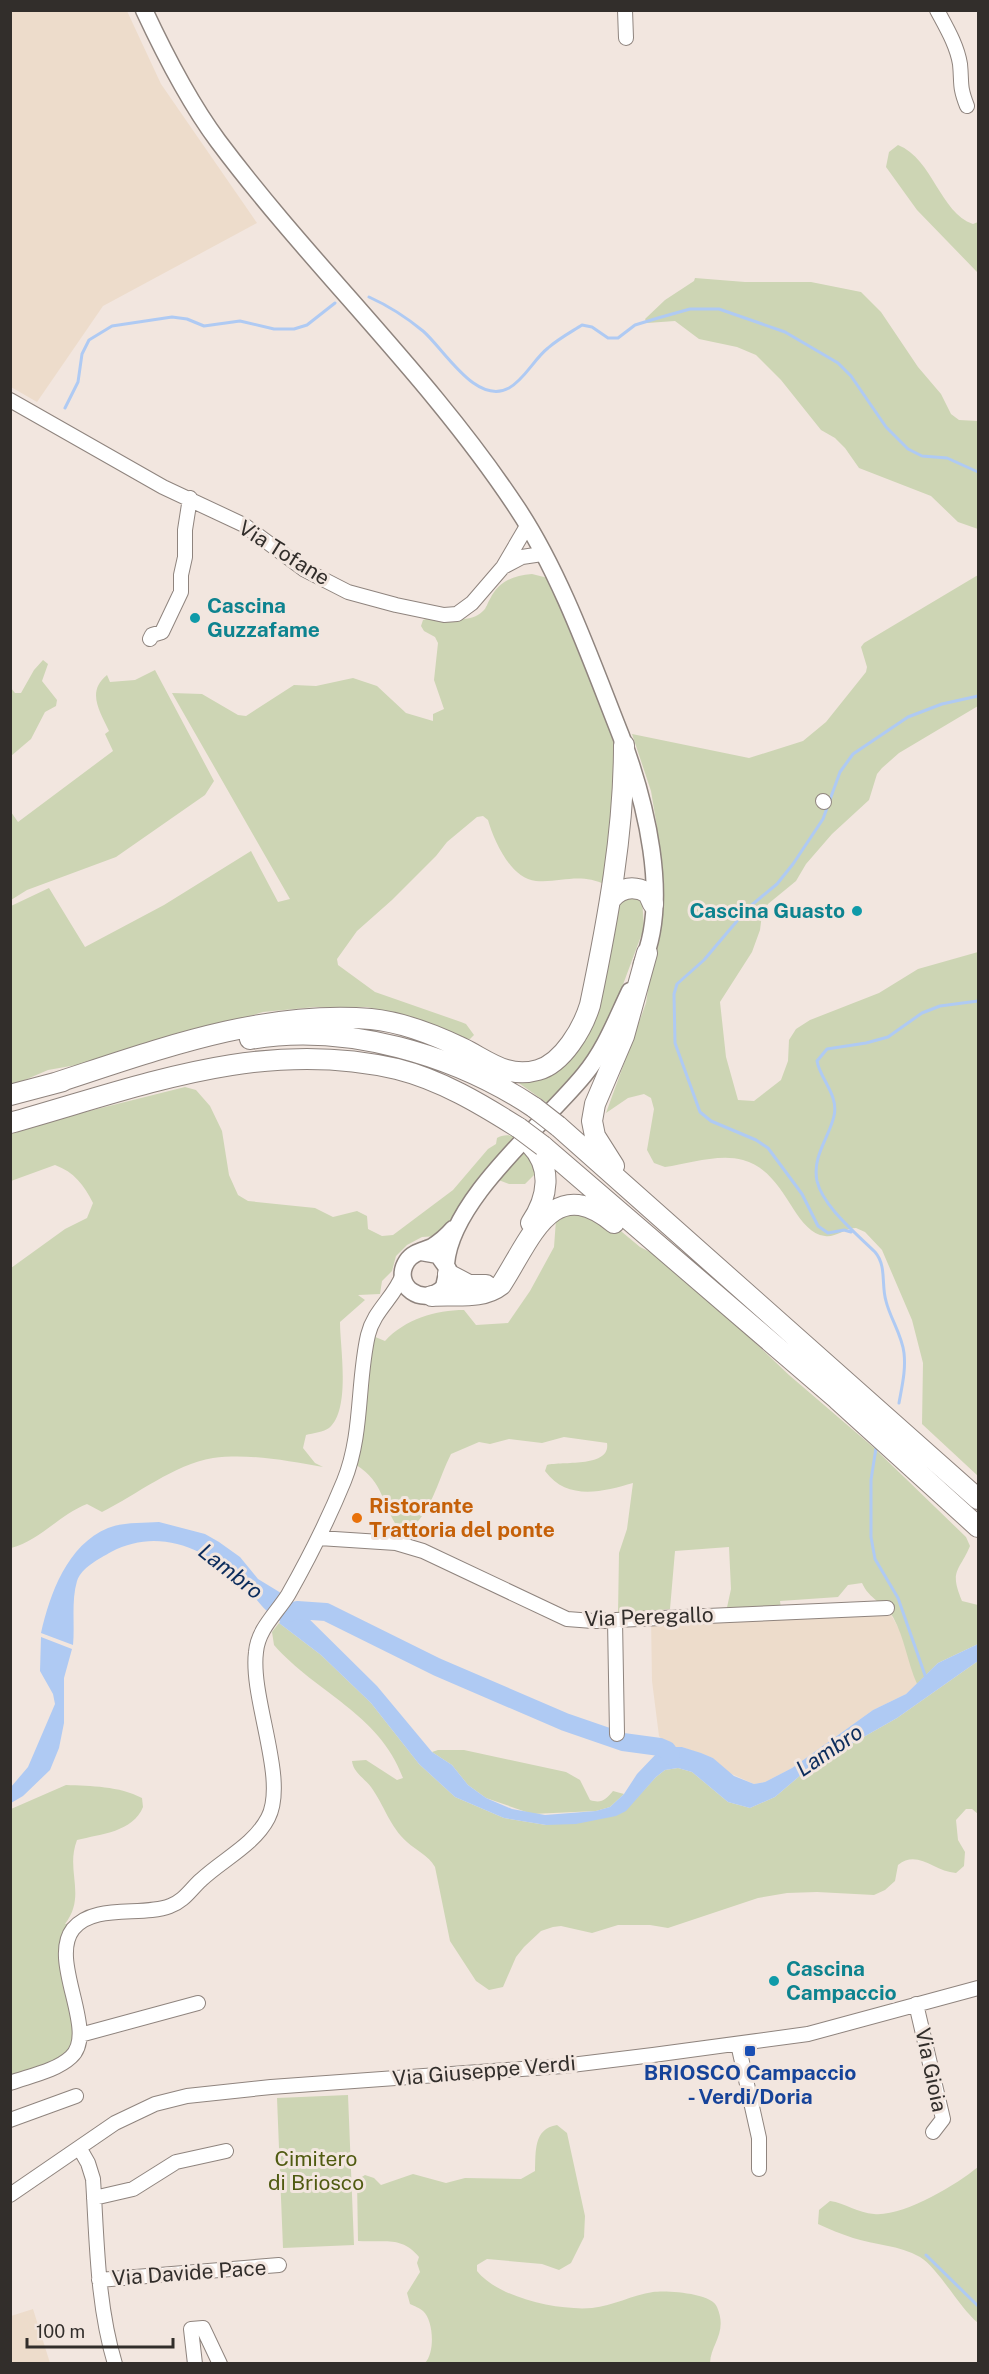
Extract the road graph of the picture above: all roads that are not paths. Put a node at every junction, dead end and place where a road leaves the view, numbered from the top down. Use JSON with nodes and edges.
{"nodes":[{"id":1,"x":144,"y":10,"type":"edge"},
{"id":2,"x":159,"y":10,"type":"edge"},
{"id":3,"x":625,"y":10,"type":"edge"},
{"id":4,"x":937,"y":10,"type":"edge"},
{"id":5,"x":626,"y":38,"type":"dead end"},
{"id":6,"x":161,"y":46,"type":"junction"},
{"id":7,"x":967,"y":106,"type":"dead end"},
{"id":8,"x":10,"y":399,"type":"edge"},
{"id":9,"x":190,"y":498,"type":"junction"},
{"id":10,"x":527,"y":526,"type":"junction"},
{"id":11,"x":542,"y":554,"type":"junction"},
{"id":12,"x":503,"y":567,"type":"junction"},
{"id":13,"x":150,"y":639,"type":"dead end"},
{"id":14,"x":624,"y":745,"type":"junction"},
{"id":15,"x":611,"y":899,"type":"junction"},
{"id":16,"x":653,"y":904,"type":"junction"},
{"id":17,"x":647,"y":953,"type":"junction"},
{"id":18,"x":52,"y":1084,"type":"junction"},
{"id":19,"x":10,"y":1095,"type":"edge"},
{"id":20,"x":10,"y":1123,"type":"edge"},
{"id":21,"x":526,"y":1138,"type":"junction"},
{"id":22,"x":459,"y":1223,"type":"junction"},
{"id":23,"x":421,"y":1252,"type":"junction"},
{"id":24,"x":447,"y":1269,"type":"junction"},
{"id":25,"x":403,"y":1274,"type":"junction"},
{"id":26,"x":424,"y":1295,"type":"junction"},
{"id":27,"x":376,"y":1314,"type":"junction"},
{"id":28,"x":740,"y":1316,"type":"junction"},
{"id":29,"x":810,"y":1351,"type":"junction"},
{"id":30,"x":978,"y":1498,"type":"edge"},
{"id":31,"x":976,"y":1525,"type":"edge"},
{"id":32,"x":319,"y":1538,"type":"junction"},
{"id":33,"x":887,"y":1608,"type":"dead end"},
{"id":34,"x":615,"y":1620,"type":"junction"},
{"id":35,"x":617,"y":1734,"type":"dead end"},
{"id":36,"x":978,"y":1988,"type":"edge"},
{"id":37,"x":198,"y":2003,"type":"dead end"},
{"id":38,"x":916,"y":2004,"type":"junction"},
{"id":39,"x":80,"y":2035,"type":"junction"},
{"id":40,"x":738,"y":2044,"type":"junction"},
{"id":41,"x":10,"y":2083,"type":"edge"},
{"id":42,"x":76,"y":2096,"type":"dead end"},
{"id":43,"x":10,"y":2120,"type":"edge"},
{"id":44,"x":933,"y":2132,"type":"dead end"},
{"id":45,"x":80,"y":2149,"type":"junction"},
{"id":46,"x":226,"y":2151,"type":"dead end"},
{"id":47,"x":759,"y":2169,"type":"dead end"},
{"id":48,"x":10,"y":2195,"type":"edge"},
{"id":49,"x":94,"y":2198,"type":"junction"},
{"id":50,"x":279,"y":2265,"type":"dead end"},
{"id":51,"x":99,"y":2280,"type":"junction"},
{"id":52,"x":115,"y":2364,"type":"edge"},
{"id":53,"x":195,"y":2364,"type":"edge"},
{"id":54,"x":220,"y":2364,"type":"edge"}],
"edges":[{"from":1,"to":6,"type":"main road"},
{"from":2,"to":6,"type":"main road"},
{"from":3,"to":5,"type":"street"},
{"from":4,"to":7,"type":"street"},
{"from":6,"to":10,"type":"main road"},
{"from":8,"to":9,"type":"street","name":"Via Tofane"},
{"from":9,"to":12,"type":"street","name":"Via Tofane"},
{"from":9,"to":13,"type":"street"},
{"from":10,"to":11,"type":"main road"},
{"from":10,"to":12,"type":"street","name":"Via Tofane"},
{"from":11,"to":12,"type":"street","name":"Via Tofane"},
{"from":11,"to":14,"type":"main road"},
{"from":14,"to":15,"type":"highway"},
{"from":14,"to":16,"type":"main road"},
{"from":15,"to":16,"type":"highway"},
{"from":15,"to":18,"type":"highway"},
{"from":16,"to":17,"type":"main road"},
{"from":17,"to":22,"type":"main road"},
{"from":17,"to":29,"type":"highway"},
{"from":18,"to":19,"type":"highway"},
{"from":18,"to":29,"type":"highway","bridge":true},
{"from":20,"to":21,"type":"highway"},
{"from":21,"to":24,"type":"highway"},
{"from":21,"to":28,"type":"highway"},
{"from":22,"to":23,"type":"main road"},
{"from":22,"to":24,"type":"main road"},
{"from":23,"to":24,"type":"main road"},
{"from":23,"to":25,"type":"main road"},
{"from":24,"to":26,"type":"main road"},
{"from":25,"to":26,"type":"main road"},
{"from":25,"to":27,"type":"street"},
{"from":26,"to":27,"type":"street"},
{"from":26,"to":28,"type":"highway"},
{"from":27,"to":32,"type":"street"},
{"from":28,"to":31,"type":"highway"},
{"from":29,"to":30,"type":"highway"},
{"from":32,"to":34,"type":"street","name":"Via Peregallo"},
{"from":32,"to":39,"type":"street"},
{"from":33,"to":34,"type":"street","name":"Via Peregallo"},
{"from":34,"to":35,"type":"street"},
{"from":36,"to":38,"type":"street","name":"Via Giuseppe Verdi"},
{"from":37,"to":39,"type":"street"},
{"from":38,"to":40,"type":"street","name":"Via Giuseppe Verdi"},
{"from":38,"to":44,"type":"street","name":"Via Gioia"},
{"from":39,"to":41,"type":"street"},
{"from":40,"to":45,"type":"street","name":"Via Giuseppe Verdi"},
{"from":40,"to":47,"type":"street"},
{"from":42,"to":43,"type":"street"},
{"from":45,"to":48,"type":"street","name":"Via Giuseppe Verdi"},
{"from":45,"to":49,"type":"street"},
{"from":46,"to":49,"type":"street"},
{"from":49,"to":51,"type":"street"},
{"from":50,"to":51,"type":"street","name":"Via Davide Pace"},
{"from":51,"to":52,"type":"street"},
{"from":53,"to":54,"type":"street"}]}
